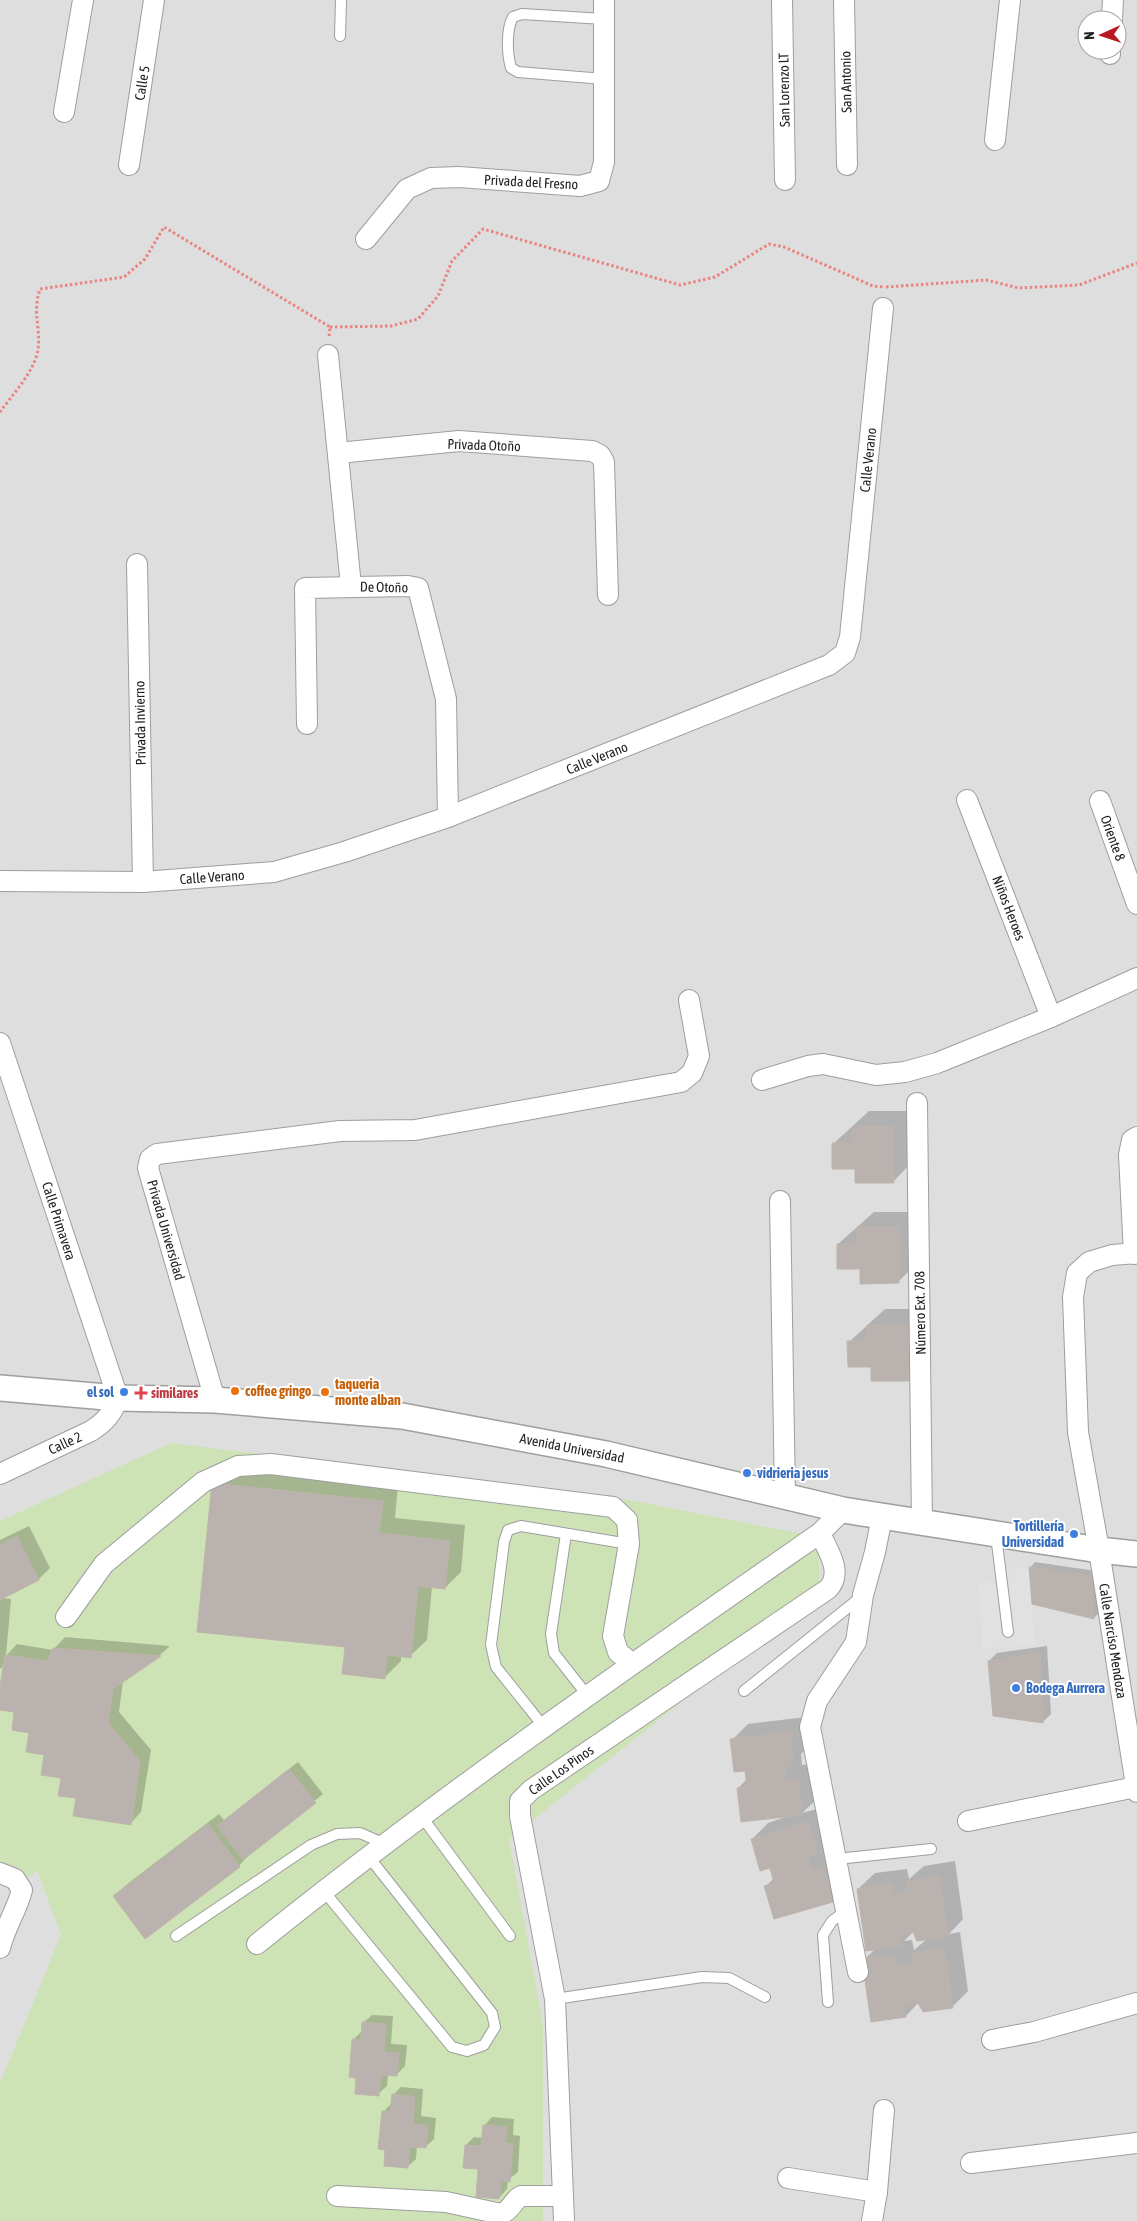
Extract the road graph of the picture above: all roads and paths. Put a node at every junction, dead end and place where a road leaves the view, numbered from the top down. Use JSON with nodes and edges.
{"nodes":[{"id":1,"x":83,"y":0,"type":"edge"},
{"id":2,"x":154,"y":0,"type":"edge"},
{"id":3,"x":341,"y":0,"type":"edge"},
{"id":4,"x":782,"y":0,"type":"edge"},
{"id":5,"x":844,"y":0,"type":"edge"},
{"id":6,"x":1010,"y":0,"type":"edge"},
{"id":7,"x":604,"y":10,"type":"edge"},
{"id":8,"x":340,"y":36,"type":"dead end"},
{"id":9,"x":604,"y":79,"type":"junction"},
{"id":10,"x":64,"y":112,"type":"dead end"},
{"id":11,"x":995,"y":140,"type":"dead end"},
{"id":12,"x":847,"y":165,"type":"dead end"},
{"id":13,"x":129,"y":166,"type":"dead end"},
{"id":14,"x":785,"y":180,"type":"dead end"},
{"id":15,"x":366,"y":239,"type":"dead end"},
{"id":16,"x":1137,"y":263,"type":"edge"},
{"id":17,"x":886,"y":287,"type":"junction"},
{"id":18,"x":884,"y":308,"type":"joint"},
{"id":19,"x":330,"y":327,"type":"junction"},
{"id":20,"x":328,"y":355,"type":"joint"},
{"id":21,"x":0,"y":412,"type":"edge"},
{"id":22,"x":338,"y":453,"type":"junction"},
{"id":23,"x":137,"y":564,"type":"dead end"},
{"id":24,"x":351,"y":586,"type":"junction"},
{"id":25,"x":608,"y":595,"type":"dead end"},
{"id":26,"x":307,"y":724,"type":"dead end"},
{"id":27,"x":967,"y":800,"type":"dead end"},
{"id":28,"x":1100,"y":801,"type":"dead end"},
{"id":29,"x":448,"y":817,"type":"junction"},
{"id":30,"x":0,"y":880,"type":"edge"},
{"id":31,"x":143,"y":882,"type":"junction"},
{"id":32,"x":1137,"y":904,"type":"edge"},
{"id":33,"x":1137,"y":978,"type":"edge"},
{"id":34,"x":690,"y":1000,"type":"dead end"},
{"id":35,"x":1051,"y":1017,"type":"junction"},
{"id":36,"x":0,"y":1043,"type":"edge"},
{"id":37,"x":762,"y":1080,"type":"dead end"},
{"id":38,"x":917,"y":1103,"type":"dead end"},
{"id":39,"x":1137,"y":1136,"type":"edge"},
{"id":40,"x":780,"y":1201,"type":"dead end"},
{"id":41,"x":1136,"y":1253,"type":"edge"},
{"id":42,"x":0,"y":1388,"type":"edge"},
{"id":43,"x":118,"y":1398,"type":"junction"},
{"id":44,"x":215,"y":1400,"type":"junction"},
{"id":45,"x":0,"y":1474,"type":"edge"},
{"id":46,"x":785,"y":1497,"type":"junction"},
{"id":47,"x":843,"y":1510,"type":"junction"},
{"id":48,"x":882,"y":1517,"type":"junction"},
{"id":49,"x":922,"y":1524,"type":"junction"},
{"id":50,"x":820,"y":1533,"type":"junction"},
{"id":51,"x":566,"y":1534,"type":"junction"},
{"id":52,"x":996,"y":1535,"type":"junction"},
{"id":53,"x":629,"y":1544,"type":"junction"},
{"id":54,"x":1099,"y":1550,"type":"junction"},
{"id":55,"x":1137,"y":1554,"type":"edge"},
{"id":56,"x":863,"y":1595,"type":"junction"},
{"id":57,"x":66,"y":1617,"type":"dead end"},
{"id":58,"x":1008,"y":1632,"type":"dead end"},
{"id":59,"x":631,"y":1663,"type":"junction"},
{"id":60,"x":744,"y":1691,"type":"dead end"},
{"id":61,"x":587,"y":1695,"type":"junction"},
{"id":62,"x":544,"y":1727,"type":"junction"},
{"id":63,"x":1137,"y":1789,"type":"edge"},
{"id":64,"x":422,"y":1817,"type":"junction"},
{"id":65,"x":968,"y":1821,"type":"dead end"},
{"id":66,"x":385,"y":1844,"type":"junction"},
{"id":67,"x":931,"y":1849,"type":"dead end"},
{"id":68,"x":368,"y":1857,"type":"junction"},
{"id":69,"x":837,"y":1859,"type":"junction"},
{"id":70,"x":0,"y":1873,"type":"edge"},
{"id":71,"x":323,"y":1890,"type":"junction"},
{"id":72,"x":847,"y":1910,"type":"junction"},
{"id":73,"x":176,"y":1936,"type":"dead end"},
{"id":74,"x":510,"y":1936,"type":"dead end"},
{"id":75,"x":257,"y":1944,"type":"dead end"},
{"id":76,"x":0,"y":1948,"type":"edge"},
{"id":77,"x":858,"y":1972,"type":"dead end"},
{"id":78,"x":765,"y":1996,"type":"dead end"},
{"id":79,"x":555,"y":1998,"type":"junction"},
{"id":80,"x":828,"y":2002,"type":"dead end"},
{"id":81,"x":1137,"y":2003,"type":"edge"},
{"id":82,"x":992,"y":2040,"type":"dead end"},
{"id":83,"x":884,"y":2110,"type":"dead end"},
{"id":84,"x":1137,"y":2143,"type":"edge"},
{"id":85,"x":971,"y":2163,"type":"dead end"},
{"id":86,"x":788,"y":2178,"type":"dead end"},
{"id":87,"x":877,"y":2192,"type":"junction"},
{"id":88,"x":337,"y":2196,"type":"dead end"},
{"id":89,"x":563,"y":2196,"type":"junction"},
{"id":90,"x":564,"y":2221,"type":"edge"},
{"id":91,"x":872,"y":2221,"type":"edge"}],
"edges":[{"from":1,"to":10,"type":"street"},
{"from":2,"to":13,"type":"street","name":"Calle 5"},
{"from":3,"to":8,"type":"lane"},
{"from":4,"to":14,"type":"street","name":"San Lorenzo LT"},
{"from":5,"to":12,"type":"street","name":"San Antonio"},
{"from":6,"to":11,"type":"street"},
{"from":7,"to":9,"type":"street","name":"Privada del Fresno"},
{"from":7,"to":9,"type":"lane"},
{"from":9,"to":15,"type":"street","name":"Privada del Fresno"},
{"from":16,"to":17,"type":"path"},
{"from":17,"to":18,"type":"path"},
{"from":17,"to":19,"type":"path"},
{"from":18,"to":29,"type":"street","name":"Calle Verano"},
{"from":19,"to":20,"type":"path"},
{"from":19,"to":21,"type":"path"},
{"from":20,"to":22,"type":"street","name":"De Otoño"},
{"from":22,"to":24,"type":"street","name":"De Otoño"},
{"from":22,"to":25,"type":"street","name":"Privada Otoño"},
{"from":23,"to":31,"type":"street","name":"Privada Invierno"},
{"from":24,"to":26,"type":"street"},
{"from":24,"to":29,"type":"street","name":"De Otoño"},
{"from":27,"to":35,"type":"street","name":"Niños Heroes"},
{"from":28,"to":32,"type":"street","name":"Oriente 8"},
{"from":29,"to":31,"type":"street","name":"Calle Verano"},
{"from":30,"to":31,"type":"street","name":"Calle Verano"},
{"from":33,"to":35,"type":"street"},
{"from":34,"to":44,"type":"street","name":"Privada Universidad"},
{"from":35,"to":37,"type":"street"},
{"from":36,"to":43,"type":"street","name":"Calle Primavera"},
{"from":38,"to":49,"type":"street","name":"Número Ext. 708"},
{"from":39,"to":41,"type":"street"},
{"from":40,"to":46,"type":"street"},
{"from":41,"to":54,"type":"street","name":"Calle Narciso Mendoza"},
{"from":42,"to":43,"type":"street","name":"Avenida Universidad"},
{"from":43,"to":44,"type":"street","name":"Avenida Universidad"},
{"from":43,"to":45,"type":"street","name":"Calle 2"},
{"from":44,"to":46,"type":"street","name":"Avenida Universidad"},
{"from":46,"to":47,"type":"street","name":"Avenida Universidad"},
{"from":47,"to":48,"type":"street","name":"Avenida Universidad"},
{"from":47,"to":50,"type":"street"},
{"from":48,"to":49,"type":"street","name":"Avenida Universidad"},
{"from":48,"to":56,"type":"street"},
{"from":49,"to":52,"type":"street","name":"Avenida Universidad"},
{"from":50,"to":59,"type":"street"},
{"from":50,"to":79,"type":"street","name":"Calle Los Pinos"},
{"from":51,"to":53,"type":"lane"},
{"from":51,"to":61,"type":"lane"},
{"from":51,"to":62,"type":"lane"},
{"from":52,"to":54,"type":"street","name":"Avenida Universidad"},
{"from":52,"to":58,"type":"lane"},
{"from":53,"to":57,"type":"street"},
{"from":53,"to":59,"type":"street"},
{"from":54,"to":55,"type":"street","name":"Avenida Universidad"},
{"from":54,"to":63,"type":"street","name":"Calle Narciso Mendoza"},
{"from":56,"to":60,"type":"lane"},
{"from":56,"to":69,"type":"street"},
{"from":59,"to":61,"type":"street"},
{"from":61,"to":62,"type":"street"},
{"from":62,"to":64,"type":"street"},
{"from":63,"to":65,"type":"street"},
{"from":64,"to":66,"type":"street"},
{"from":64,"to":74,"type":"lane"},
{"from":66,"to":68,"type":"street"},
{"from":66,"to":73,"type":"lane"},
{"from":67,"to":69,"type":"lane"},
{"from":68,"to":71,"type":"street"},
{"from":68,"to":71,"type":"lane"},
{"from":69,"to":72,"type":"street"},
{"from":70,"to":76,"type":"street"},
{"from":71,"to":75,"type":"street"},
{"from":72,"to":77,"type":"street"},
{"from":72,"to":80,"type":"lane"},
{"from":78,"to":79,"type":"lane"},
{"from":79,"to":89,"type":"street","name":"Calle Los Pinos"},
{"from":81,"to":82,"type":"street"},
{"from":83,"to":87,"type":"street"},
{"from":84,"to":85,"type":"street"},
{"from":86,"to":87,"type":"street"},
{"from":87,"to":91,"type":"street"},
{"from":88,"to":89,"type":"street"},
{"from":89,"to":90,"type":"street","name":"Calle Los Pinos"}]}
